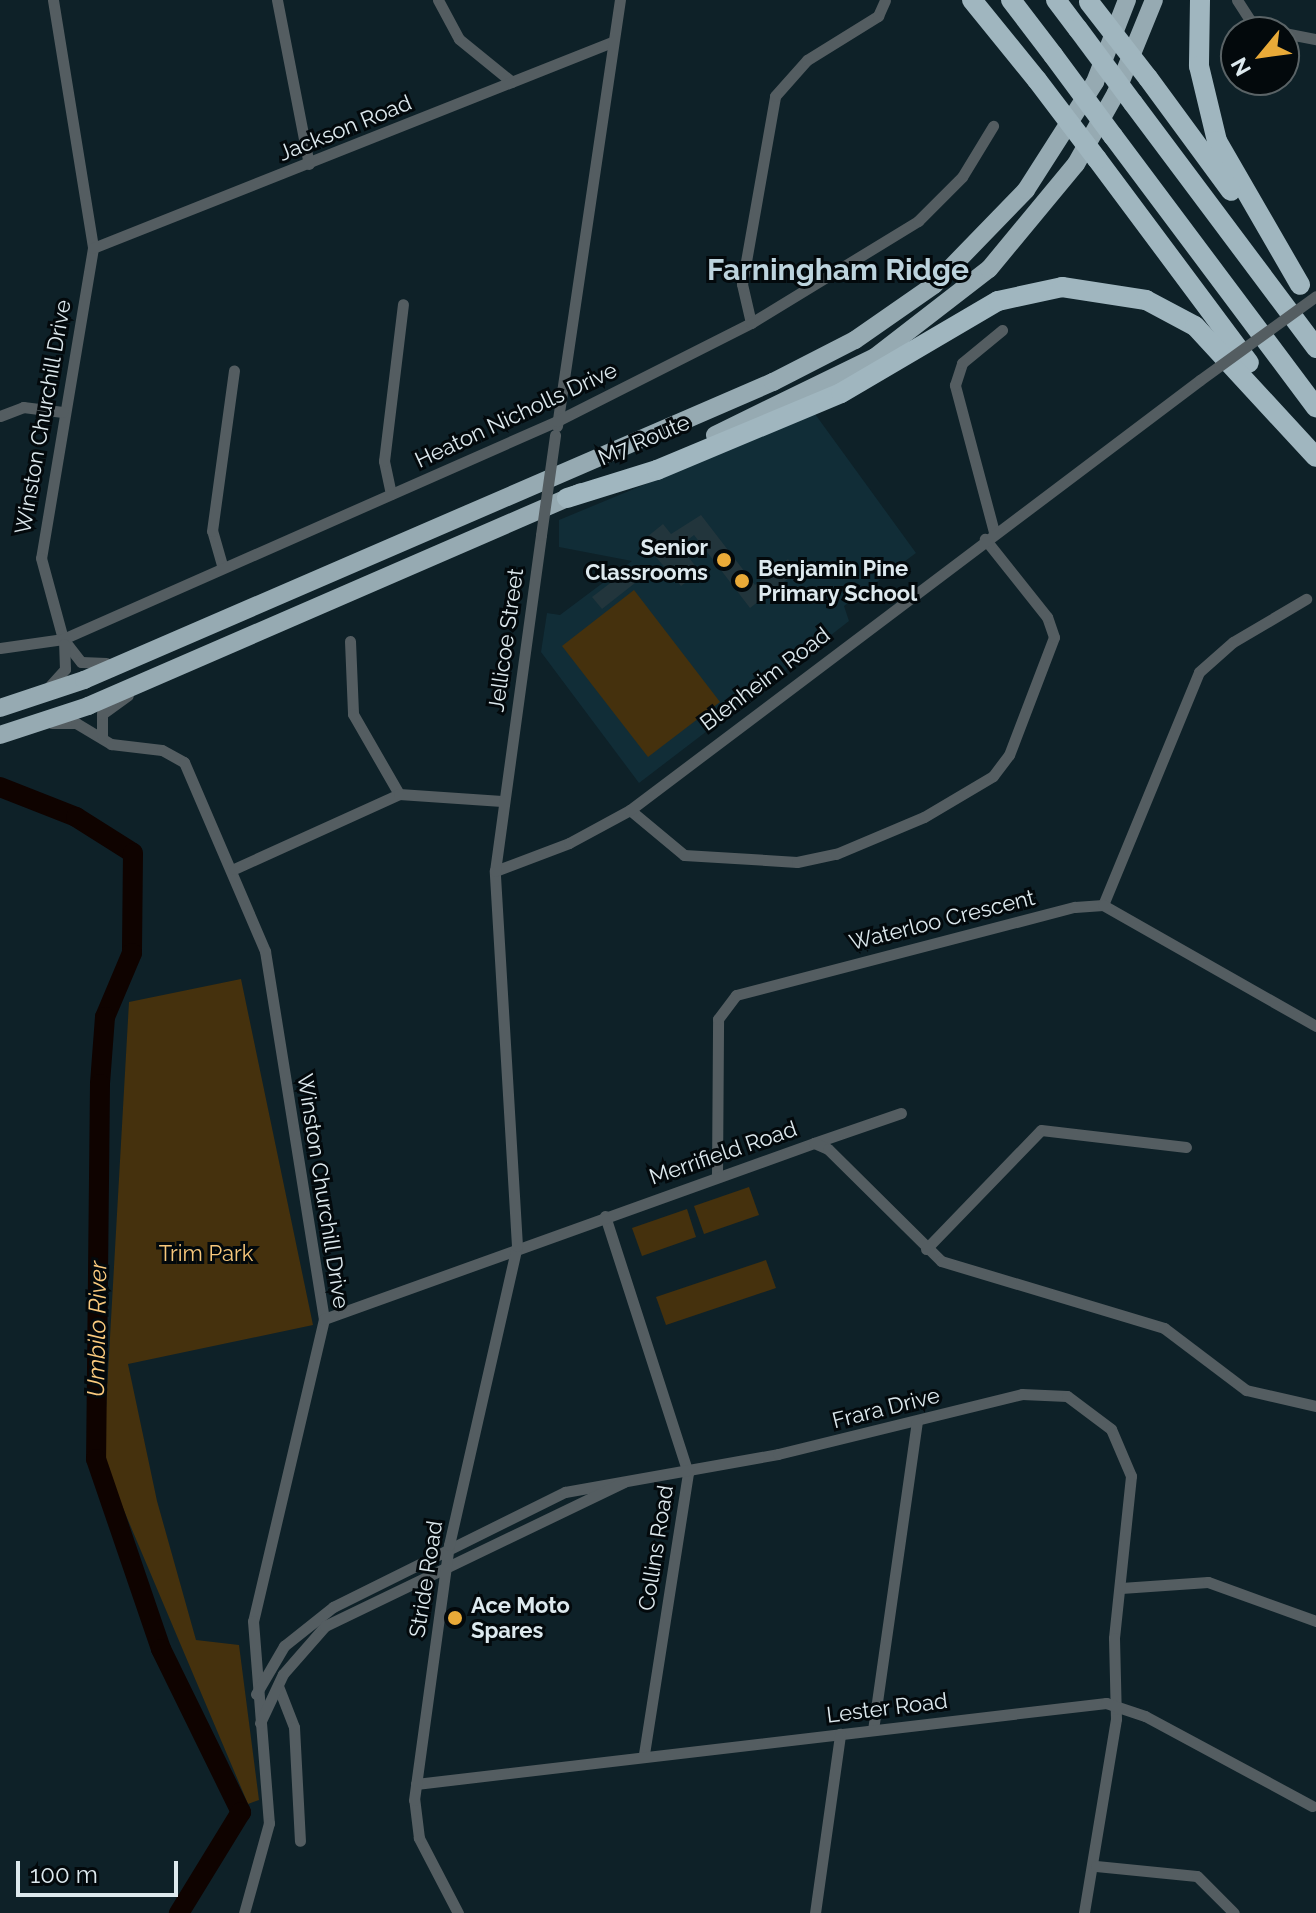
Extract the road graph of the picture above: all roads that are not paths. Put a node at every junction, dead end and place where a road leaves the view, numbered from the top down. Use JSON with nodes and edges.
{"nodes":[{"id":1,"x":53,"y":0,"type":"edge"},
{"id":2,"x":277,"y":0,"type":"edge"},
{"id":3,"x":438,"y":0,"type":"edge"},
{"id":4,"x":620,"y":0,"type":"edge"},
{"id":5,"x":885,"y":0,"type":"edge"},
{"id":6,"x":972,"y":0,"type":"edge"},
{"id":7,"x":1011,"y":0,"type":"edge"},
{"id":8,"x":1056,"y":0,"type":"edge"},
{"id":9,"x":1127,"y":0,"type":"edge"},
{"id":10,"x":1154,"y":0,"type":"edge"},
{"id":11,"x":1200,"y":0,"type":"edge"},
{"id":12,"x":1089,"y":1,"type":"edge"},
{"id":13,"x":612,"y":42,"type":"junction"},
{"id":14,"x":512,"y":82,"type":"junction"},
{"id":15,"x":993,"y":126,"type":"dead end"},
{"id":16,"x":309,"y":164,"type":"junction"},
{"id":17,"x":93,"y":248,"type":"junction"},
{"id":18,"x":1308,"y":290,"type":"edge"},
{"id":19,"x":403,"y":304,"type":"dead end"},
{"id":20,"x":1316,"y":306,"type":"edge"},
{"id":21,"x":751,"y":323,"type":"junction"},
{"id":22,"x":1002,"y":330,"type":"dead end"},
{"id":23,"x":1316,"y":348,"type":"edge"},
{"id":24,"x":234,"y":370,"type":"dead end"},
{"id":25,"x":1316,"y":407,"type":"edge"},
{"id":26,"x":63,"y":412,"type":"junction"},
{"id":27,"x":0,"y":416,"type":"edge"},
{"id":28,"x":557,"y":421,"type":"junction"},
{"id":29,"x":1316,"y":455,"type":"edge"},
{"id":30,"x":391,"y":494,"type":"junction"},
{"id":31,"x":567,"y":498,"type":"junction"},
{"id":32,"x":990,"y":535,"type":"junction"},
{"id":33,"x":222,"y":565,"type":"junction"},
{"id":34,"x":1306,"y":599,"type":"dead end"},
{"id":35,"x":63,"y":639,"type":"junction"},
{"id":36,"x":350,"y":641,"type":"dead end"},
{"id":37,"x":0,"y":648,"type":"edge"},
{"id":38,"x":142,"y":655,"type":"junction"},
{"id":39,"x":152,"y":679,"type":"junction"},
{"id":40,"x":30,"y":699,"type":"junction"},
{"id":41,"x":0,"y":708,"type":"edge"},
{"id":42,"x":41,"y":723,"type":"junction"},
{"id":43,"x":1,"y":735,"type":"edge"},
{"id":44,"x":102,"y":735,"type":"junction"},
{"id":45,"x":399,"y":794,"type":"junction"},
{"id":46,"x":502,"y":801,"type":"junction"},
{"id":47,"x":630,"y":810,"type":"junction"},
{"id":48,"x":234,"y":869,"type":"junction"},
{"id":49,"x":495,"y":871,"type":"junction"},
{"id":50,"x":1103,"y":905,"type":"junction"},
{"id":51,"x":1316,"y":1026,"type":"edge"},
{"id":52,"x":901,"y":1113,"type":"dead end"},
{"id":53,"x":814,"y":1143,"type":"junction"},
{"id":54,"x":1186,"y":1147,"type":"dead end"},
{"id":55,"x":717,"y":1175,"type":"junction"},
{"id":56,"x":605,"y":1216,"type":"junction"},
{"id":57,"x":517,"y":1246,"type":"junction"},
{"id":58,"x":926,"y":1249,"type":"junction"},
{"id":59,"x":324,"y":1319,"type":"junction"},
{"id":60,"x":1316,"y":1406,"type":"edge"},
{"id":61,"x":917,"y":1422,"type":"junction"},
{"id":62,"x":688,"y":1473,"type":"junction"},
{"id":63,"x":628,"y":1479,"type":"junction"},
{"id":64,"x":449,"y":1545,"type":"junction"},
{"id":65,"x":447,"y":1563,"type":"junction"},
{"id":66,"x":1121,"y":1588,"type":"junction"},
{"id":67,"x":1316,"y":1621,"type":"edge"},
{"id":68,"x":252,"y":1652,"type":"junction"},
{"id":69,"x":277,"y":1656,"type":"junction"},
{"id":70,"x":278,"y":1686,"type":"junction"},
{"id":71,"x":256,"y":1694,"type":"junction"},
{"id":72,"x":1115,"y":1704,"type":"junction"},
{"id":73,"x":260,"y":1723,"type":"junction"},
{"id":74,"x":873,"y":1730,"type":"junction"},
{"id":75,"x":840,"y":1734,"type":"junction"},
{"id":76,"x":644,"y":1754,"type":"junction"},
{"id":77,"x":416,"y":1784,"type":"junction"},
{"id":78,"x":1312,"y":1806,"type":"dead end"},
{"id":79,"x":300,"y":1841,"type":"dead end"},
{"id":80,"x":1096,"y":1866,"type":"junction"},
{"id":81,"x":244,"y":1913,"type":"edge"},
{"id":82,"x":458,"y":1913,"type":"edge"},
{"id":83,"x":815,"y":1913,"type":"edge"},
{"id":84,"x":1084,"y":1913,"type":"edge"},
{"id":85,"x":1234,"y":1913,"type":"edge"}],
"edges":[{"from":1,"to":17,"type":"street","name":"Winston Churchill Drive"},
{"from":2,"to":16,"type":"street"},
{"from":3,"to":14,"type":"street"},
{"from":4,"to":13,"type":"street","name":"Jellicoe Street"},
{"from":5,"to":21,"type":"street"},
{"from":6,"to":29,"type":"highway","bridge":true},
{"from":7,"to":25,"type":"highway","bridge":true},
{"from":8,"to":23,"type":"highway","bridge":true},
{"from":9,"to":38,"type":"highway","name":"M7 Route"},
{"from":10,"to":31,"type":"highway","name":"M7 Route"},
{"from":11,"to":18,"type":"highway"},
{"from":12,"to":18,"type":"highway","bridge":true},
{"from":13,"to":14,"type":"street","name":"Jackson Road"},
{"from":13,"to":28,"type":"street","name":"Jellicoe Street"},
{"from":14,"to":16,"type":"street","name":"Jackson Road"},
{"from":15,"to":21,"type":"street","name":"Heaton Nicholls Drive"},
{"from":16,"to":17,"type":"street","name":"Jackson Road"},
{"from":17,"to":26,"type":"street","name":"Winston Churchill Drive"},
{"from":18,"to":20,"type":"highway"},
{"from":18,"to":32,"type":"street","name":"Blenheim Road","bridge":true},
{"from":19,"to":30,"type":"street"},
{"from":21,"to":28,"type":"street","name":"Heaton Nicholls Drive"},
{"from":22,"to":32,"type":"street"},
{"from":24,"to":33,"type":"street"},
{"from":26,"to":27,"type":"street"},
{"from":26,"to":35,"type":"street","name":"Winston Churchill Drive"},
{"from":28,"to":30,"type":"street","name":"Heaton Nicholls Drive"},
{"from":28,"to":46,"type":"street","name":"Jellicoe Street","bridge":true},
{"from":29,"to":31,"type":"highway"},
{"from":30,"to":33,"type":"street","name":"Heaton Nicholls Drive"},
{"from":31,"to":39,"type":"highway","name":"M7 Route"},
{"from":32,"to":47,"type":"street","name":"Blenheim Road"},
{"from":32,"to":47,"type":"street"},
{"from":33,"to":35,"type":"street","name":"Heaton Nicholls Drive"},
{"from":34,"to":50,"type":"street"},
{"from":35,"to":37,"type":"street","name":"Heaton Nicholls Drive"},
{"from":35,"to":38,"type":"street"},
{"from":35,"to":40,"type":"street"},
{"from":36,"to":45,"type":"street"},
{"from":38,"to":40,"type":"highway","name":"M7 Route"},
{"from":39,"to":42,"type":"highway","name":"M7 Route"},
{"from":39,"to":44,"type":"street"},
{"from":40,"to":41,"type":"highway","name":"M7 Route"},
{"from":42,"to":43,"type":"highway","name":"M7 Route"},
{"from":42,"to":44,"type":"street","name":"Winston Churchill Drive"},
{"from":44,"to":48,"type":"street","name":"Winston Churchill Drive"},
{"from":45,"to":46,"type":"street"},
{"from":45,"to":48,"type":"street"},
{"from":46,"to":49,"type":"street","name":"Jellicoe Street"},
{"from":47,"to":49,"type":"street","name":"Blenheim Road"},
{"from":48,"to":59,"type":"street","name":"Winston Churchill Drive"},
{"from":49,"to":57,"type":"street","name":"Jellicoe Street"},
{"from":50,"to":51,"type":"street"},
{"from":50,"to":55,"type":"street","name":"Waterloo Crescent"},
{"from":52,"to":53,"type":"street"},
{"from":53,"to":55,"type":"street","name":"Merrifield Road"},
{"from":53,"to":58,"type":"street","name":"Merrifield Road"},
{"from":54,"to":58,"type":"street"},
{"from":55,"to":56,"type":"street","name":"Merrifield Road"},
{"from":56,"to":57,"type":"street","name":"Merrifield Road"},
{"from":56,"to":62,"type":"street","name":"Collins Road"},
{"from":57,"to":59,"type":"street","name":"Merrifield Road"},
{"from":57,"to":64,"type":"street","name":"Stride Road"},
{"from":58,"to":60,"type":"street","name":"Merrifield Road"},
{"from":59,"to":68,"type":"street","name":"Winston Churchill Drive"},
{"from":61,"to":62,"type":"street","name":"Frara Drive"},
{"from":61,"to":66,"type":"street","name":"Frara Drive"},
{"from":61,"to":74,"type":"street"},
{"from":62,"to":63,"type":"street","name":"Frara Drive"},
{"from":62,"to":76,"type":"street","name":"Collins Road"},
{"from":63,"to":64,"type":"street","name":"Frara Drive"},
{"from":63,"to":65,"type":"street","name":"Frara Drive"},
{"from":64,"to":65,"type":"street","name":"Stride Road"},
{"from":64,"to":69,"type":"street","name":"Frara Drive"},
{"from":65,"to":70,"type":"street","name":"Frara Drive"},
{"from":65,"to":77,"type":"street","name":"Stride Road"},
{"from":66,"to":67,"type":"street"},
{"from":66,"to":72,"type":"street"},
{"from":68,"to":69,"type":"street"},
{"from":68,"to":71,"type":"street","name":"Winston Churchill Drive"},
{"from":69,"to":71,"type":"street","name":"Frara Drive"},
{"from":70,"to":73,"type":"street","name":"Frara Drive"},
{"from":70,"to":79,"type":"street"},
{"from":71,"to":73,"type":"street","name":"Winston Churchill Drive"},
{"from":72,"to":74,"type":"street","name":"Lester Road"},
{"from":72,"to":78,"type":"street"},
{"from":72,"to":80,"type":"street"},
{"from":73,"to":81,"type":"street","name":"Winston Churchill Drive"},
{"from":74,"to":75,"type":"street","name":"Lester Road"},
{"from":75,"to":76,"type":"street","name":"Lester Road"},
{"from":75,"to":83,"type":"street"},
{"from":76,"to":77,"type":"street","name":"Lester Road"},
{"from":77,"to":82,"type":"street","name":"Stride Road"},
{"from":80,"to":84,"type":"street"},
{"from":80,"to":85,"type":"street"}]}
